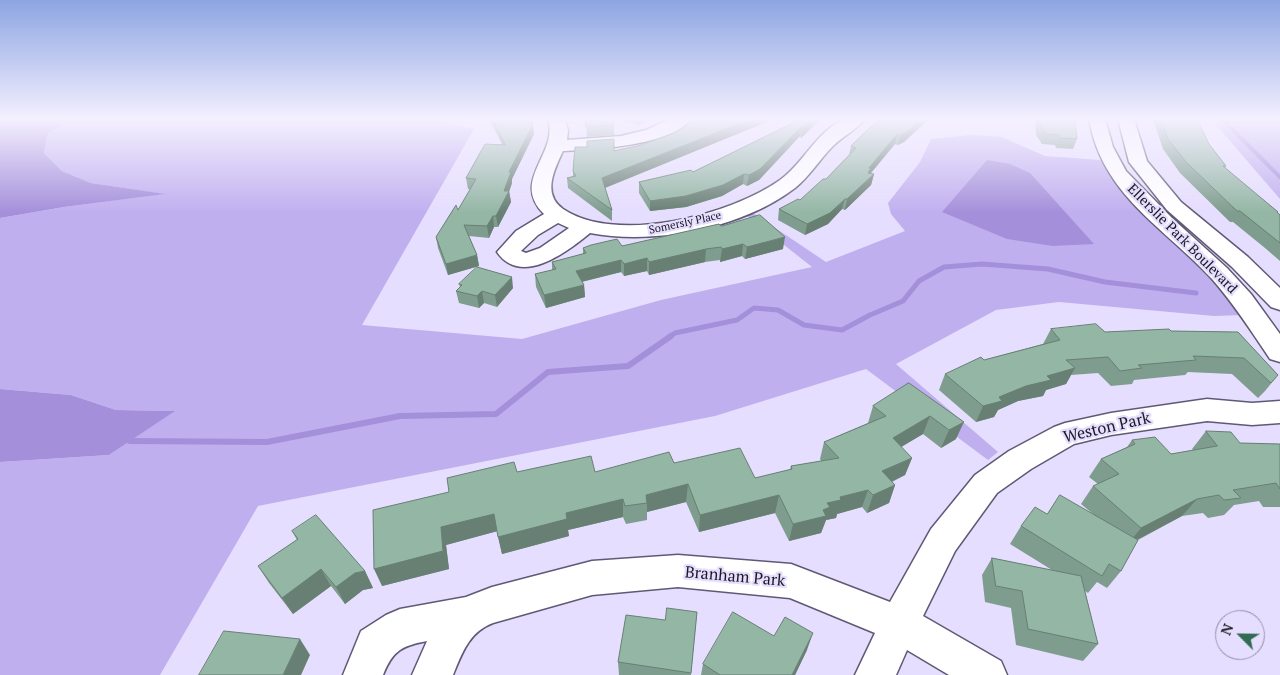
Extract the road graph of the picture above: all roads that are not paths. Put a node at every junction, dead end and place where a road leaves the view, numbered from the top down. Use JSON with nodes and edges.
{"nodes":[{"id":1,"x":553,"y":150,"type":"edge"},
{"id":2,"x":820,"y":150,"type":"edge"},
{"id":3,"x":1106,"y":150,"type":"edge"},
{"id":4,"x":1135,"y":150,"type":"edge"},
{"id":5,"x":1110,"y":158,"type":"junction"},
{"id":6,"x":1138,"y":160,"type":"junction"},
{"id":7,"x":557,"y":215,"type":"junction"},
{"id":8,"x":585,"y":226,"type":"junction"},
{"id":9,"x":1242,"y":299,"type":"junction"},
{"id":10,"x":1280,"y":302,"type":"edge"},
{"id":11,"x":1280,"y":353,"type":"edge"},
{"id":12,"x":1271,"y":416,"type":"edge"},
{"id":13,"x":466,"y":615,"type":"junction"},
{"id":14,"x":899,"y":624,"type":"junction"},
{"id":15,"x":363,"y":675,"type":"edge"},
{"id":16,"x":432,"y":675,"type":"edge"},
{"id":17,"x":875,"y":675,"type":"edge"},
{"id":18,"x":987,"y":675,"type":"edge"}],
"edges":[{"from":1,"to":7,"type":"street"},
{"from":2,"to":8,"type":"street","name":"Somersly Place"},
{"from":3,"to":5,"type":"street","name":"Ellerslie Park Boulevard"},
{"from":4,"to":6,"type":"street","name":"Ellerslie Park Boulevard"},
{"from":5,"to":6,"type":"street"},
{"from":5,"to":9,"type":"street","name":"Ellerslie Park Boulevard"},
{"from":6,"to":10,"type":"street","name":"Ellerslie Park Boulevard"},
{"from":7,"to":8,"type":"street","name":"Somersly Place"},
{"from":7,"to":8,"type":"street"},
{"from":9,"to":10,"type":"street"},
{"from":9,"to":11,"type":"street","name":"Ellerslie Park Boulevard"},
{"from":12,"to":14,"type":"street","name":"Weston Park"},
{"from":13,"to":14,"type":"street","name":"Branham Park"},
{"from":13,"to":15,"type":"street","name":"Branham Park"},
{"from":13,"to":16,"type":"street"},
{"from":14,"to":17,"type":"street","name":"Weston Park"},
{"from":14,"to":18,"type":"street","name":"Branham Park"}]}
